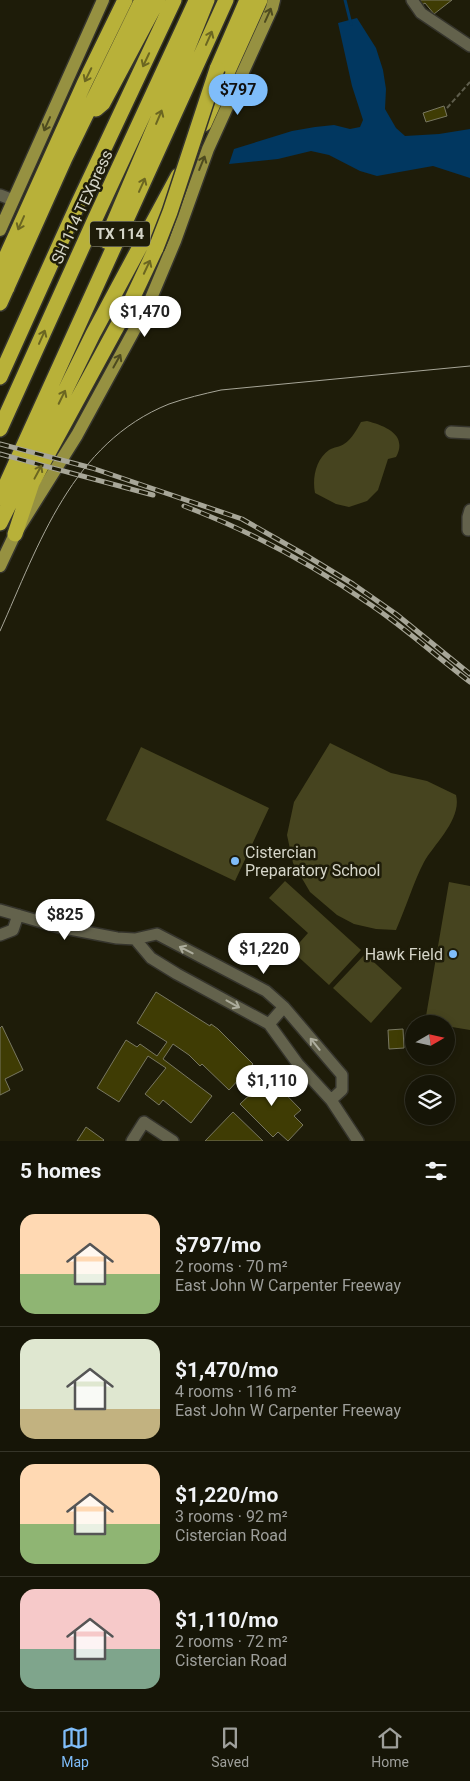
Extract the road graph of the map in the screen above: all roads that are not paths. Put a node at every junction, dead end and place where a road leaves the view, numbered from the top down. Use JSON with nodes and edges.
{"nodes":[{"id":1,"x":103,"y":0,"type":"edge"},
{"id":2,"x":125,"y":0,"type":"edge"},
{"id":3,"x":142,"y":0,"type":"edge"},
{"id":4,"x":158,"y":0,"type":"edge"},
{"id":5,"x":174,"y":0,"type":"edge"},
{"id":6,"x":197,"y":0,"type":"edge"},
{"id":7,"x":207,"y":0,"type":"edge"},
{"id":8,"x":226,"y":0,"type":"edge"},
{"id":9,"x":247,"y":0,"type":"edge"},
{"id":10,"x":260,"y":0,"type":"edge"},
{"id":11,"x":274,"y":0,"type":"edge"},
{"id":12,"x":412,"y":0,"type":"edge"},
{"id":13,"x":470,"y":46,"type":"edge"},
{"id":14,"x":85,"y":119,"type":"junction"},
{"id":15,"x":0,"y":194,"type":"edge"},
{"id":16,"x":13,"y":200,"type":"junction"},
{"id":17,"x":0,"y":230,"type":"edge"},
{"id":18,"x":7,"y":288,"type":"junction"},
{"id":19,"x":0,"y":303,"type":"edge"},
{"id":20,"x":149,"y":303,"type":"junction"},
{"id":21,"x":172,"y":313,"type":"dead end"},
{"id":22,"x":0,"y":377,"type":"edge"},
{"id":23,"x":0,"y":429,"type":"edge"},
{"id":24,"x":451,"y":432,"type":"dead end"},
{"id":25,"x":470,"y":433,"type":"edge"},
{"id":26,"x":13,"y":469,"type":"junction"},
{"id":27,"x":0,"y":498,"type":"edge"},
{"id":28,"x":470,"y":510,"type":"edge"},
{"id":29,"x":0,"y":523,"type":"edge"},
{"id":30,"x":468,"y":530,"type":"dead end"},
{"id":31,"x":15,"y":534,"type":"junction"},
{"id":32,"x":0,"y":566,"type":"edge"},
{"id":33,"x":0,"y":910,"type":"edge"},
{"id":34,"x":18,"y":915,"type":"junction"},
{"id":35,"x":0,"y":935,"type":"edge"},
{"id":36,"x":135,"y":939,"type":"junction"},
{"id":37,"x":284,"y":1007,"type":"junction"},
{"id":38,"x":269,"y":1024,"type":"junction"},
{"id":39,"x":331,"y":1100,"type":"junction"},
{"id":40,"x":170,"y":1140,"type":"edge"},
{"id":41,"x":132,"y":1141,"type":"edge"},
{"id":42,"x":358,"y":1141,"type":"edge"}],
"edges":[{"from":1,"to":16,"type":"main road","one_way":true},
{"from":2,"to":18,"type":"highway","one_way":true},
{"from":3,"to":14,"type":"highway"},
{"from":4,"to":14,"type":"highway"},
{"from":5,"to":22,"type":"highway","name":"SH 114 TEXpress","one_way":true},
{"from":23,"to":6,"type":"highway","name":"SH 114 TEXpress","one_way":true},
{"from":26,"to":7,"type":"highway","one_way":true},
{"from":26,"to":8,"type":"highway","number":"TX 114","one_way":true},
{"from":31,"to":9,"type":"highway","one_way":true,"bridge":true},
{"from":29,"to":10,"type":"highway","one_way":true},
{"from":20,"to":11,"type":"main road","one_way":true},
{"from":12,"to":13,"type":"street"},
{"from":14,"to":18,"type":"highway"},
{"from":15,"to":16,"type":"street"},
{"from":16,"to":17,"type":"main road"},
{"from":18,"to":19,"type":"highway"},
{"from":20,"to":21,"type":"street"},
{"from":31,"to":20,"type":"main road","one_way":true},
{"from":24,"to":25,"type":"street"},
{"from":26,"to":27,"type":"highway","number":"TX 114"},
{"from":28,"to":30,"type":"street"},
{"from":31,"to":32,"type":"main road"},
{"from":33,"to":34,"type":"street"},
{"from":34,"to":35,"type":"street"},
{"from":34,"to":36,"type":"street"},
{"from":37,"to":36,"type":"street","one_way":true},
{"from":36,"to":38,"type":"street","one_way":true},
{"from":37,"to":38,"type":"street"},
{"from":39,"to":37,"type":"street","one_way":true},
{"from":38,"to":39,"type":"street"},
{"from":39,"to":42,"type":"street"},
{"from":40,"to":41,"type":"street"}]}
